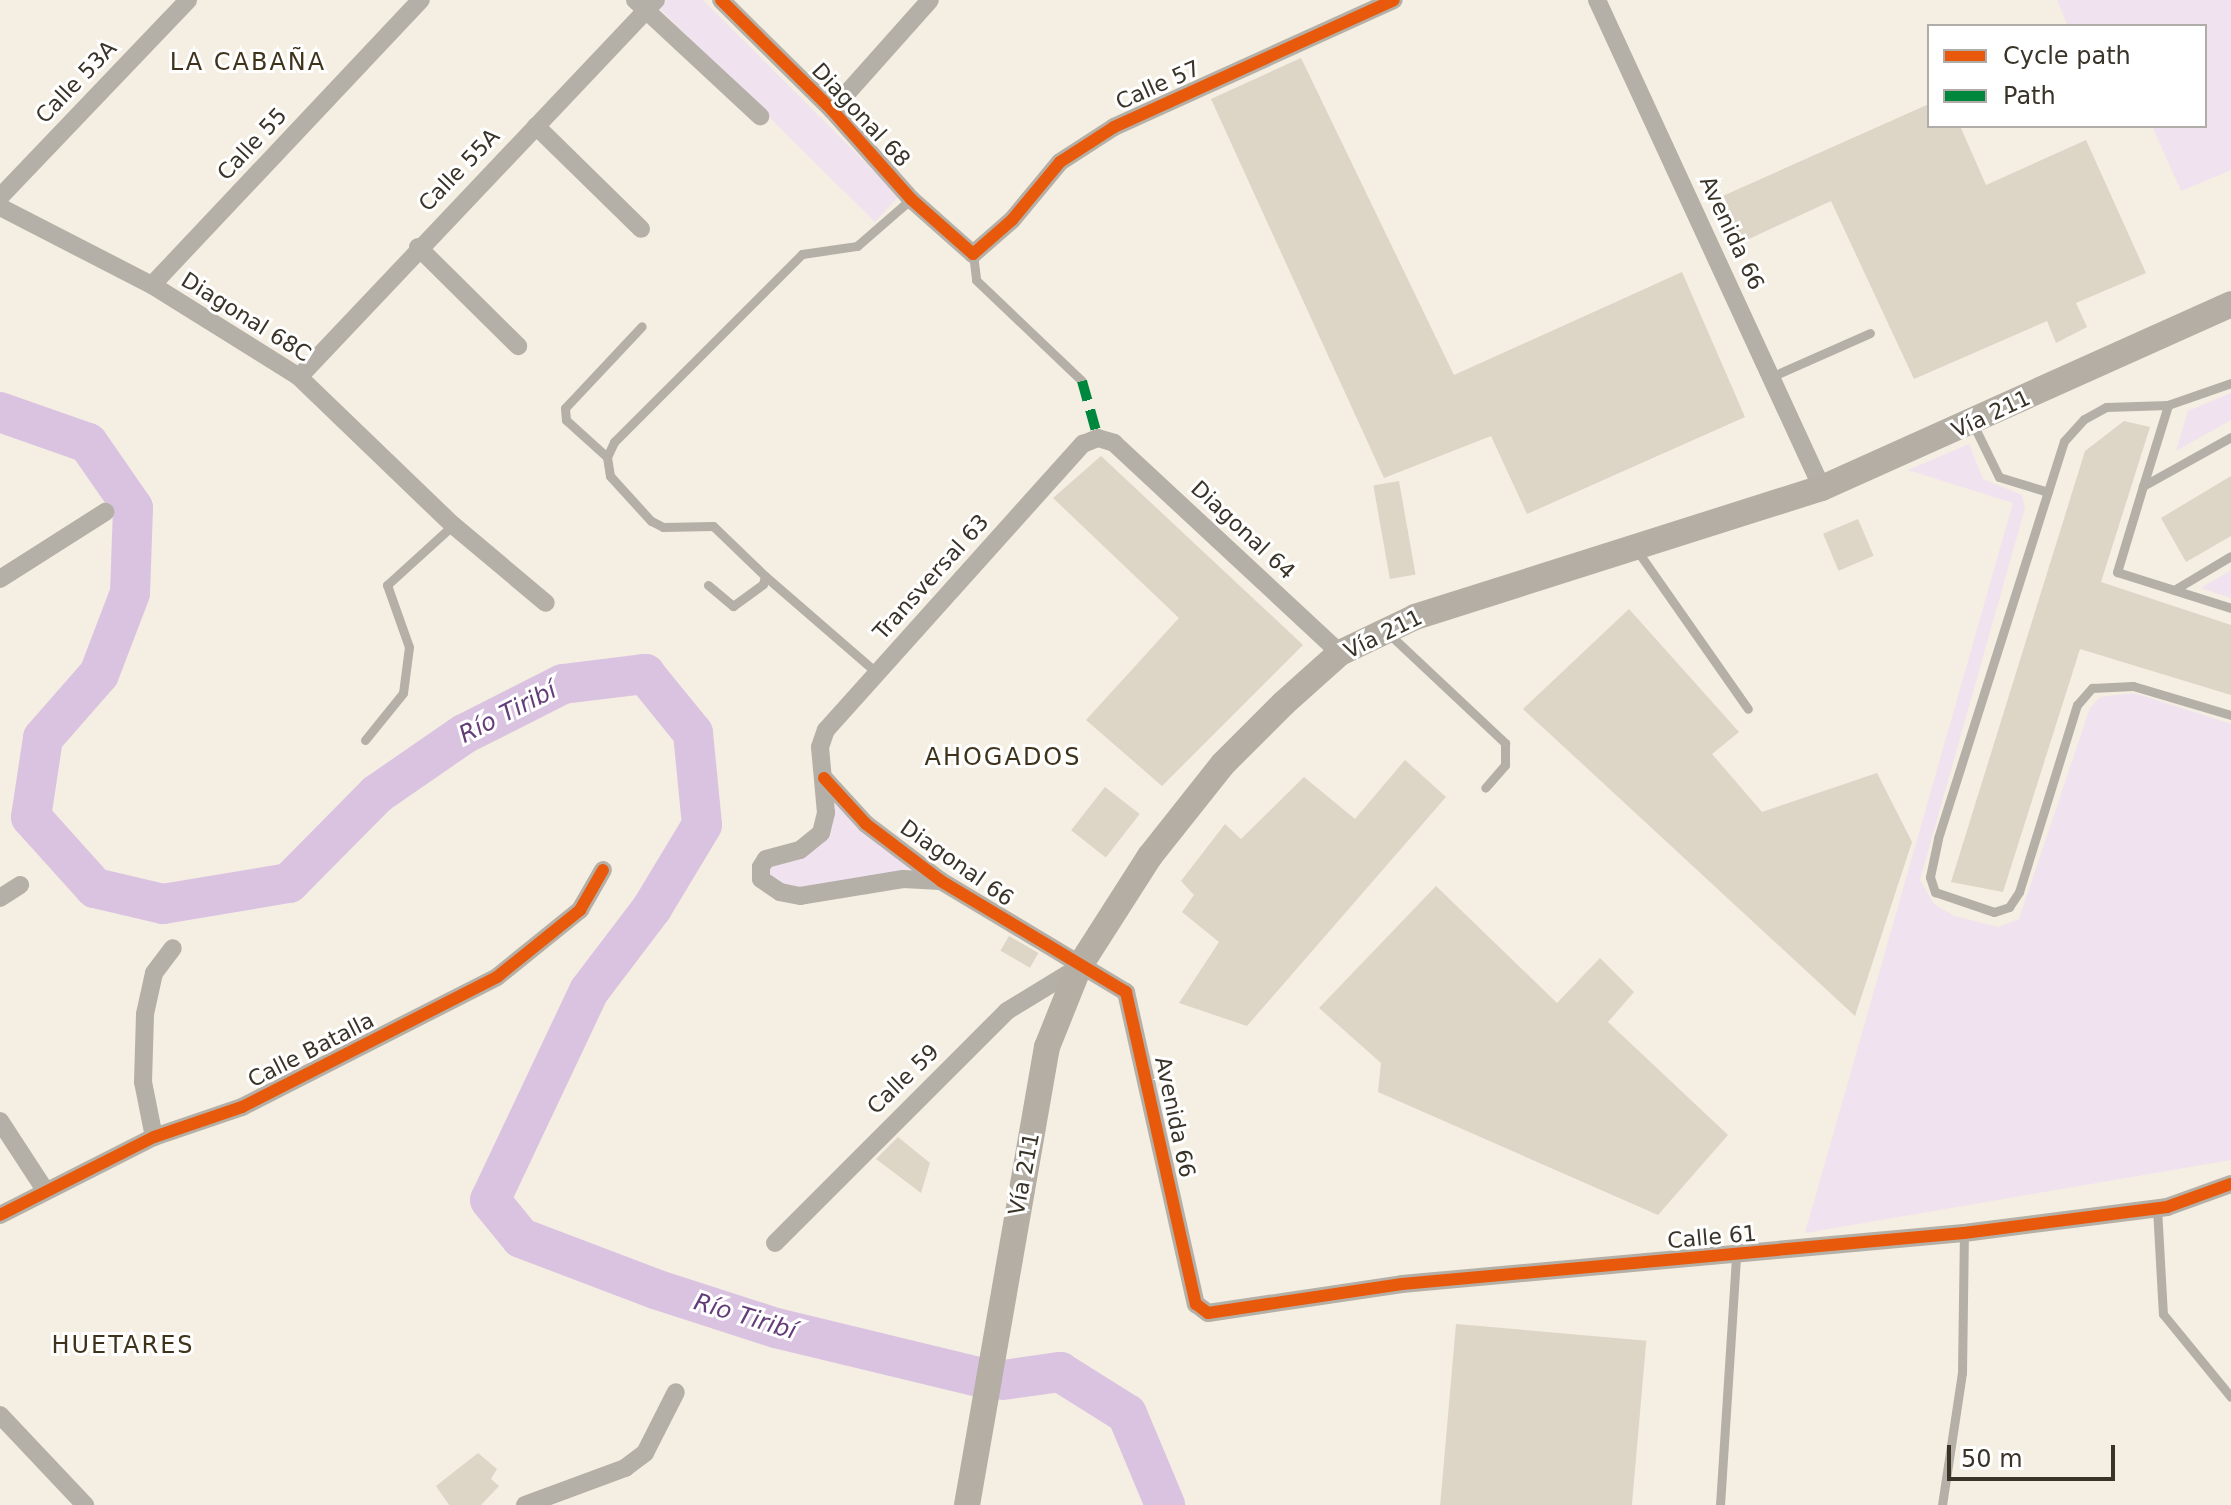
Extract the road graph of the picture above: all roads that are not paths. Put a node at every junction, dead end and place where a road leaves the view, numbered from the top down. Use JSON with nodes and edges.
{"nodes":[{"id":1,"x":188,"y":0,"type":"edge"},
{"id":2,"x":421,"y":0,"type":"edge"},
{"id":3,"x":721,"y":0,"type":"edge"},
{"id":4,"x":930,"y":0,"type":"edge"},
{"id":5,"x":1394,"y":0,"type":"edge"},
{"id":6,"x":1597,"y":0,"type":"edge"},
{"id":7,"x":645,"y":3,"type":"edge"},
{"id":8,"x":832,"y":110,"type":"junction"},
{"id":9,"x":760,"y":116,"type":"dead end"},
{"id":10,"x":536,"y":126,"type":"junction"},
{"id":11,"x":0,"y":197,"type":"edge"},
{"id":12,"x":911,"y":199,"type":"junction"},
{"id":13,"x":0,"y":207,"type":"edge"},
{"id":14,"x":641,"y":229,"type":"dead end"},
{"id":15,"x":418,"y":247,"type":"junction"},
{"id":16,"x":973,"y":254,"type":"junction"},
{"id":17,"x":152,"y":285,"type":"junction"},
{"id":18,"x":2231,"y":304,"type":"edge"},
{"id":19,"x":642,"y":326,"type":"dead end"},
{"id":20,"x":1870,"y":333,"type":"dead end"},
{"id":21,"x":518,"y":346,"type":"dead end"},
{"id":22,"x":1773,"y":376,"type":"junction"},
{"id":23,"x":299,"y":377,"type":"junction"},
{"id":24,"x":1082,"y":381,"type":"dead end"},
{"id":25,"x":2231,"y":383,"type":"edge"},
{"id":26,"x":2168,"y":405,"type":"junction"},
{"id":27,"x":1973,"y":424,"type":"junction"},
{"id":28,"x":2231,"y":437,"type":"edge"},
{"id":29,"x":1114,"y":443,"type":"joint"},
{"id":30,"x":607,"y":457,"type":"junction"},
{"id":31,"x":2143,"y":486,"type":"junction"},
{"id":32,"x":1822,"y":488,"type":"junction"},
{"id":33,"x":2048,"y":492,"type":"junction"},
{"id":34,"x":105,"y":512,"type":"dead end"},
{"id":35,"x":453,"y":525,"type":"junction"},
{"id":36,"x":1635,"y":546,"type":"junction"},
{"id":37,"x":2231,"y":556,"type":"edge"},
{"id":38,"x":765,"y":576,"type":"junction"},
{"id":39,"x":0,"y":579,"type":"edge"},
{"id":40,"x":708,"y":585,"type":"dead end"},
{"id":41,"x":2174,"y":590,"type":"junction"},
{"id":42,"x":546,"y":603,"type":"dead end"},
{"id":43,"x":2231,"y":608,"type":"edge"},
{"id":44,"x":1386,"y":631,"type":"junction"},
{"id":45,"x":1340,"y":653,"type":"junction"},
{"id":46,"x":877,"y":673,"type":"junction"},
{"id":47,"x":1748,"y":709,"type":"dead end"},
{"id":48,"x":2231,"y":715,"type":"edge"},
{"id":49,"x":365,"y":740,"type":"dead end"},
{"id":50,"x":824,"y":778,"type":"junction"},
{"id":51,"x":1485,"y":788,"type":"dead end"},
{"id":52,"x":603,"y":870,"type":"dead end"},
{"id":53,"x":941,"y":881,"type":"junction"},
{"id":54,"x":20,"y":885,"type":"dead end"},
{"id":55,"x":0,"y":898,"type":"edge"},
{"id":56,"x":173,"y":948,"type":"dead end"},
{"id":57,"x":1079,"y":967,"type":"junction"},
{"id":58,"x":0,"y":1121,"type":"edge"},
{"id":59,"x":154,"y":1137,"type":"junction"},
{"id":60,"x":2231,"y":1184,"type":"edge"},
{"id":61,"x":45,"y":1190,"type":"junction"},
{"id":62,"x":2157,"y":1208,"type":"junction"},
{"id":63,"x":0,"y":1215,"type":"edge"},
{"id":64,"x":1964,"y":1233,"type":"junction"},
{"id":65,"x":775,"y":1243,"type":"dead end"},
{"id":66,"x":1736,"y":1255,"type":"junction"},
{"id":67,"x":1196,"y":1304,"type":"joint"},
{"id":68,"x":676,"y":1392,"type":"dead end"},
{"id":69,"x":2231,"y":1397,"type":"edge"},
{"id":70,"x":0,"y":1415,"type":"edge"},
{"id":71,"x":85,"y":1505,"type":"edge"},
{"id":72,"x":525,"y":1505,"type":"edge"},
{"id":73,"x":967,"y":1505,"type":"edge"},
{"id":74,"x":1720,"y":1505,"type":"edge"},
{"id":75,"x":1942,"y":1505,"type":"edge"}],
"edges":[{"from":1,"to":11,"type":"street","name":"Calle 53A"},
{"from":2,"to":17,"type":"street","name":"Calle 55"},
{"from":3,"to":8,"type":"street","name":"Diagonal 68"},
{"from":4,"to":8,"type":"street"},
{"from":5,"to":16,"type":"street","name":"Calle 57"},
{"from":6,"to":22,"type":"street","name":"Avenida 66"},
{"from":7,"to":9,"type":"street"},
{"from":7,"to":10,"type":"street","name":"Calle 55A"},
{"from":8,"to":12,"type":"street","name":"Diagonal 68"},
{"from":10,"to":14,"type":"street"},
{"from":10,"to":15,"type":"street","name":"Calle 55A"},
{"from":12,"to":16,"type":"street","name":"Diagonal 68"},
{"from":12,"to":30,"type":"lane"},
{"from":13,"to":17,"type":"street","name":"Diagonal 68C"},
{"from":15,"to":21,"type":"street"},
{"from":15,"to":23,"type":"street","name":"Calle 55A"},
{"from":16,"to":24,"type":"lane"},
{"from":17,"to":23,"type":"street","name":"Diagonal 68C"},
{"from":18,"to":27,"type":"main road","name":"Vía 211"},
{"from":19,"to":30,"type":"lane"},
{"from":20,"to":22,"type":"lane"},
{"from":22,"to":32,"type":"street","name":"Avenida 66"},
{"from":23,"to":35,"type":"street","name":"Diagonal 68C"},
{"from":25,"to":26,"type":"lane"},
{"from":26,"to":31,"type":"lane"},
{"from":26,"to":33,"type":"lane"},
{"from":27,"to":32,"type":"main road","name":"Vía 211"},
{"from":27,"to":33,"type":"lane"},
{"from":28,"to":31,"type":"lane"},
{"from":29,"to":45,"type":"street","name":"Diagonal 64"},
{"from":29,"to":46,"type":"street","name":"Transversal 63"},
{"from":30,"to":38,"type":"lane"},
{"from":31,"to":41,"type":"lane"},
{"from":32,"to":36,"type":"main road","name":"Vía 211"},
{"from":33,"to":48,"type":"lane"},
{"from":34,"to":39,"type":"street"},
{"from":35,"to":42,"type":"street","name":"Diagonal 68C"},
{"from":35,"to":49,"type":"lane"},
{"from":36,"to":44,"type":"main road","name":"Vía 211"},
{"from":36,"to":47,"type":"lane"},
{"from":37,"to":41,"type":"lane"},
{"from":38,"to":40,"type":"lane"},
{"from":38,"to":46,"type":"lane"},
{"from":41,"to":43,"type":"lane"},
{"from":44,"to":45,"type":"main road","name":"Vía 211"},
{"from":44,"to":51,"type":"lane"},
{"from":45,"to":57,"type":"main road","name":"Vía 211"},
{"from":46,"to":50,"type":"street","name":"Transversal 63"},
{"from":50,"to":53,"type":"street","name":"Diagonal 66"},
{"from":50,"to":53,"type":"street","name":"Transversal 63"},
{"from":52,"to":59,"type":"street","name":"Calle Batalla"},
{"from":53,"to":57,"type":"street","name":"Diagonal 66"},
{"from":54,"to":55,"type":"street"},
{"from":56,"to":59,"type":"street"},
{"from":57,"to":65,"type":"street","name":"Calle 59"},
{"from":57,"to":67,"type":"street","name":"Avenida 66"},
{"from":57,"to":73,"type":"main road","name":"Vía 211"},
{"from":58,"to":61,"type":"street"},
{"from":59,"to":61,"type":"street","name":"Calle Batalla"},
{"from":60,"to":62,"type":"street","name":"Calle 61"},
{"from":61,"to":63,"type":"street","name":"Calle Batalla"},
{"from":62,"to":64,"type":"street","name":"Calle 61"},
{"from":62,"to":69,"type":"lane"},
{"from":64,"to":66,"type":"street","name":"Calle 61"},
{"from":64,"to":75,"type":"lane"},
{"from":66,"to":67,"type":"street","name":"Calle 61"},
{"from":66,"to":74,"type":"lane"},
{"from":68,"to":72,"type":"street"},
{"from":70,"to":71,"type":"street"}]}
